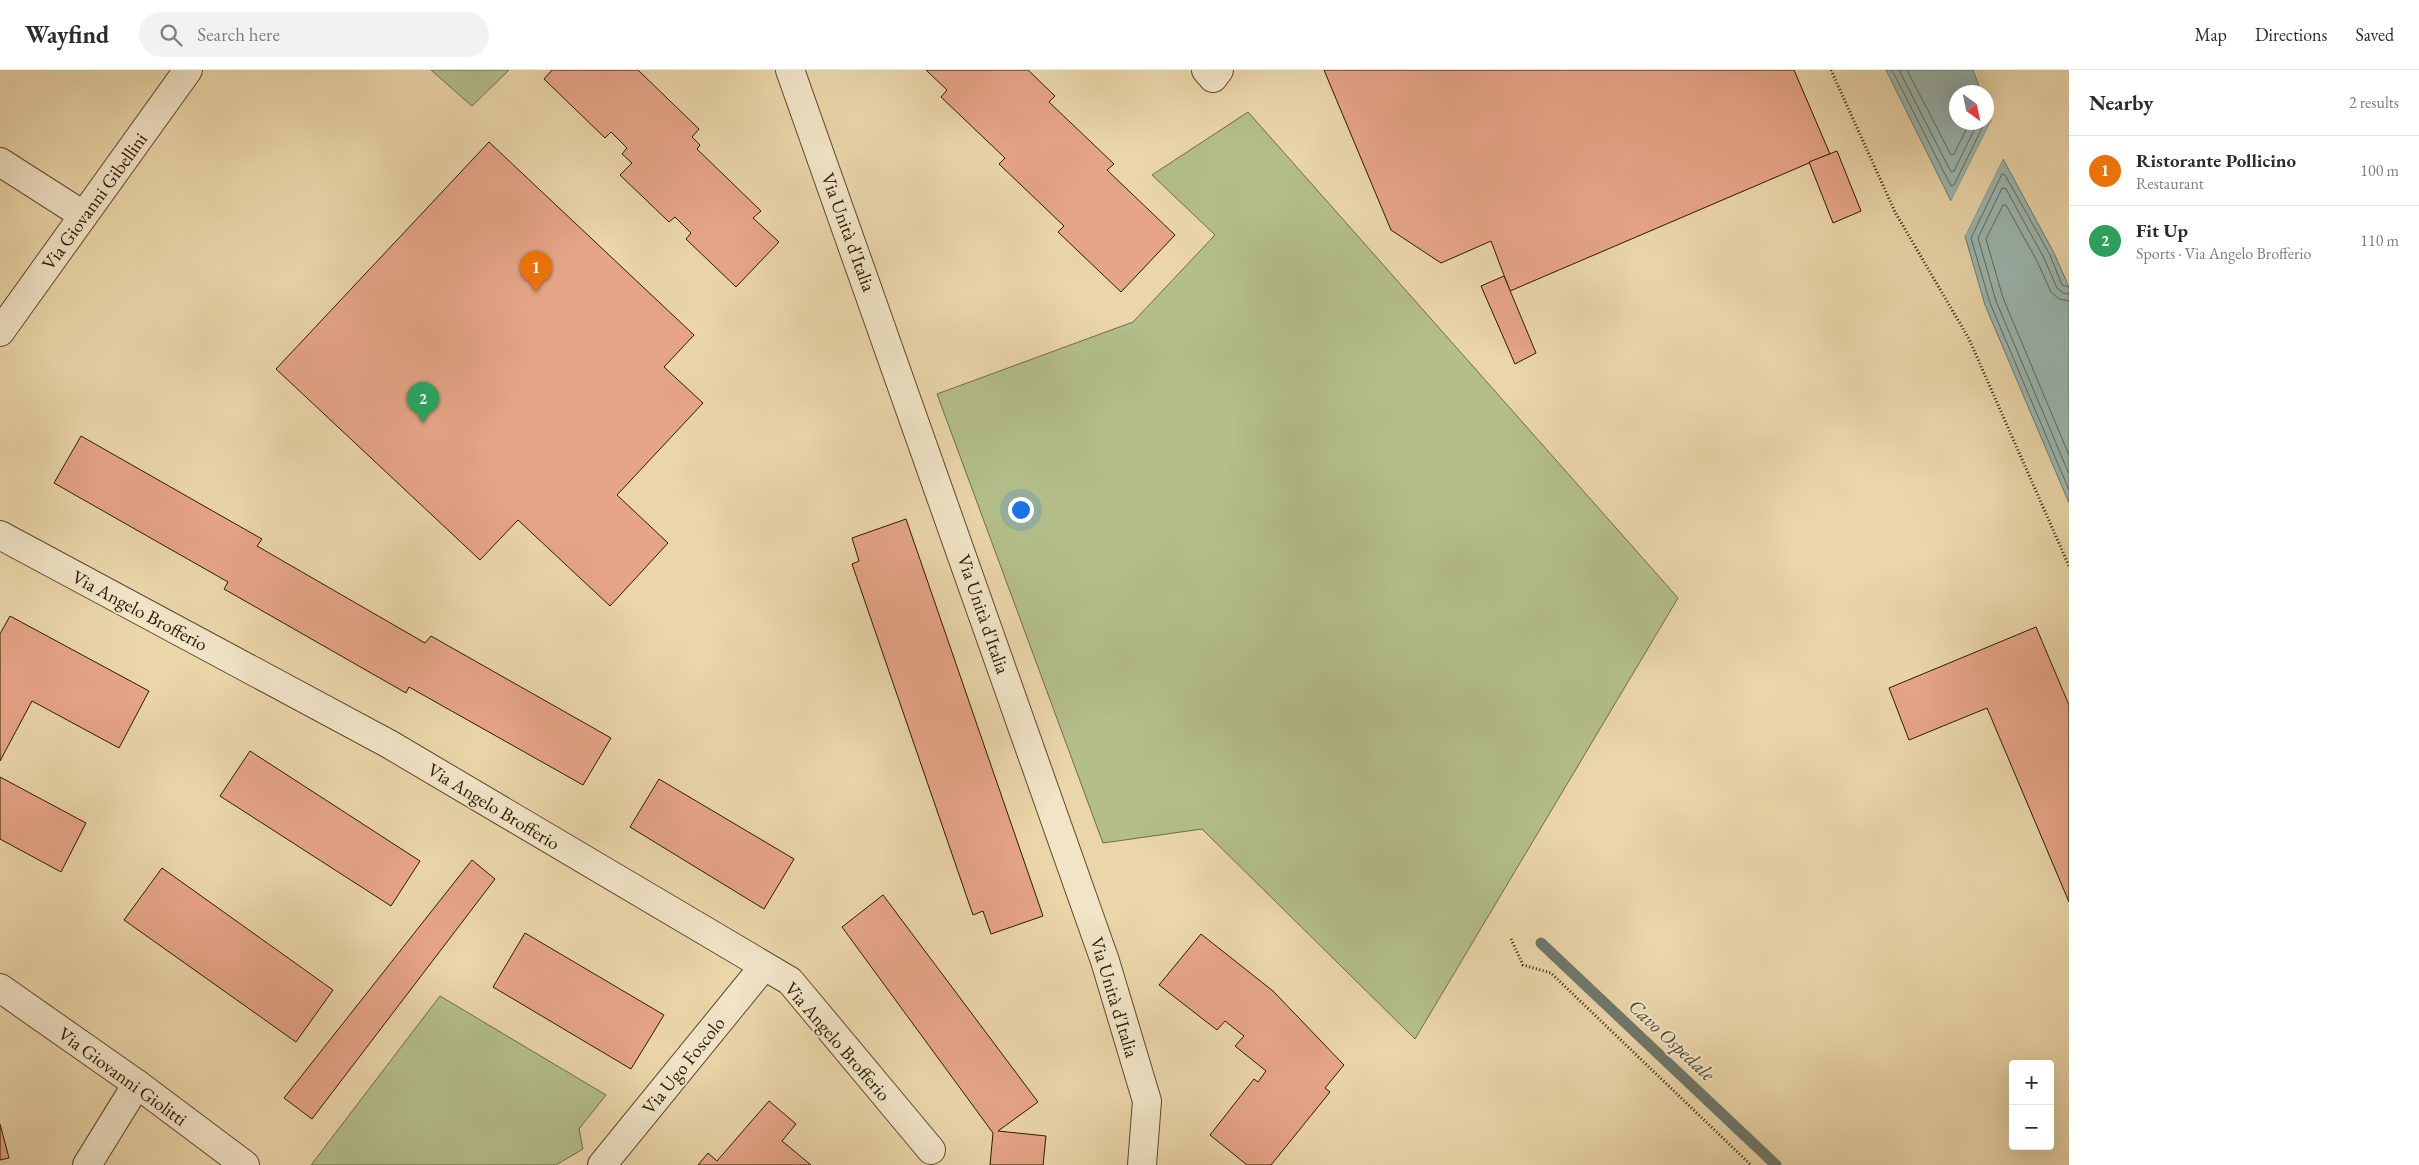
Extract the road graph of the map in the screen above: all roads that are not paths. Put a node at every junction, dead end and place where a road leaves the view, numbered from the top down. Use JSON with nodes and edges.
{"nodes":[{"id":1,"x":188,"y":70,"type":"edge"},
{"id":2,"x":790,"y":70,"type":"edge"},
{"id":3,"x":0,"y":162,"type":"edge"},
{"id":4,"x":83,"y":216,"type":"junction"},
{"id":5,"x":0,"y":332,"type":"edge"},
{"id":6,"x":0,"y":535,"type":"edge"},
{"id":7,"x":764,"y":966,"type":"junction"},
{"id":8,"x":0,"y":988,"type":"edge"},
{"id":9,"x":137,"y":1084,"type":"junction"},
{"id":10,"x":931,"y":1150,"type":"dead end"},
{"id":11,"x":87,"y":1165,"type":"edge"},
{"id":12,"x":245,"y":1165,"type":"edge"},
{"id":13,"x":602,"y":1165,"type":"edge"},
{"id":14,"x":1142,"y":1165,"type":"edge"}],
"edges":[{"from":1,"to":4,"type":"street","name":"Via Giovanni Gibellini"},
{"from":2,"to":14,"type":"street","name":"Via Unità d'Italia"},
{"from":3,"to":4,"type":"street"},
{"from":4,"to":5,"type":"street","name":"Via Giovanni Gibellini"},
{"from":6,"to":7,"type":"street","name":"Via Angelo Brofferio"},
{"from":7,"to":10,"type":"street","name":"Via Angelo Brofferio"},
{"from":7,"to":13,"type":"street","name":"Via Ugo Foscolo"},
{"from":8,"to":9,"type":"street","name":"Via Giovanni Giolitti"},
{"from":9,"to":11,"type":"street"},
{"from":9,"to":12,"type":"street","name":"Via Giovanni Giolitti"}]}
